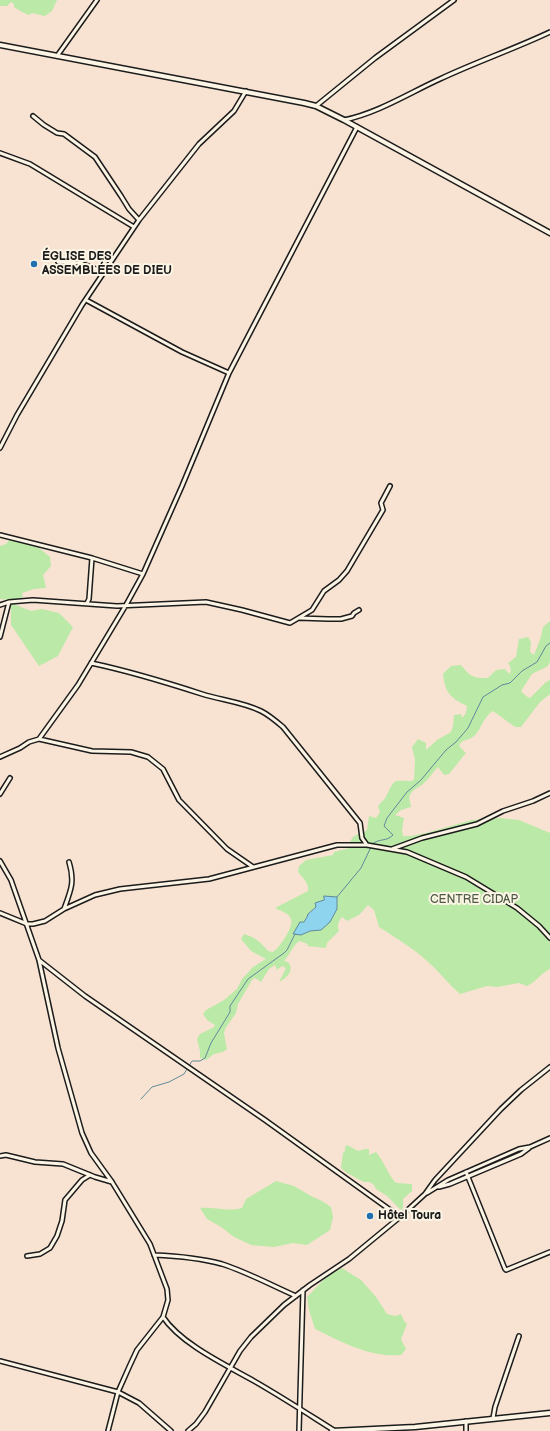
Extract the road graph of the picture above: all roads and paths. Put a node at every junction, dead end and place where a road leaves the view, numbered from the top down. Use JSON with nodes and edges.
{"nodes":[{"id":1,"x":97,"y":0,"type":"edge"},
{"id":2,"x":454,"y":0,"type":"edge"},
{"id":3,"x":550,"y":32,"type":"edge"},
{"id":4,"x":0,"y":45,"type":"edge"},
{"id":5,"x":56,"y":56,"type":"junction"},
{"id":6,"x":246,"y":91,"type":"junction"},
{"id":7,"x":316,"y":106,"type":"junction"},
{"id":8,"x":33,"y":116,"type":"dead end"},
{"id":9,"x":344,"y":120,"type":"junction"},
{"id":10,"x":357,"y":127,"type":"junction"},
{"id":11,"x":0,"y":153,"type":"edge"},
{"id":12,"x":139,"y":220,"type":"junction"},
{"id":13,"x":134,"y":227,"type":"junction"},
{"id":14,"x":550,"y":233,"type":"edge"},
{"id":15,"x":58,"y":262,"type":"dead end"},
{"id":16,"x":104,"y":272,"type":"junction"},
{"id":17,"x":86,"y":300,"type":"junction"},
{"id":18,"x":229,"y":373,"type":"junction"},
{"id":19,"x":0,"y":448,"type":"edge"},
{"id":20,"x":390,"y":486,"type":"dead end"},
{"id":21,"x":0,"y":535,"type":"edge"},
{"id":22,"x":92,"y":558,"type":"junction"},
{"id":23,"x":143,"y":574,"type":"junction"},
{"id":24,"x":9,"y":602,"type":"junction"},
{"id":25,"x":87,"y":603,"type":"junction"},
{"id":26,"x":0,"y":605,"type":"edge"},
{"id":27,"x":126,"y":606,"type":"junction"},
{"id":28,"x":359,"y":610,"type":"dead end"},
{"id":29,"x":299,"y":618,"type":"junction"},
{"id":30,"x":0,"y":637,"type":"edge"},
{"id":31,"x":91,"y":663,"type":"junction"},
{"id":32,"x":39,"y":739,"type":"junction"},
{"id":33,"x":0,"y":757,"type":"edge"},
{"id":34,"x":10,"y":778,"type":"dead end"},
{"id":35,"x":550,"y":793,"type":"edge"},
{"id":36,"x":0,"y":794,"type":"edge"},
{"id":37,"x":368,"y":845,"type":"junction"},
{"id":38,"x":392,"y":849,"type":"junction"},
{"id":39,"x":0,"y":861,"type":"edge"},
{"id":40,"x":69,"y":862,"type":"dead end"},
{"id":41,"x":253,"y":867,"type":"junction"},
{"id":42,"x":64,"y":909,"type":"junction"},
{"id":43,"x":0,"y":912,"type":"edge"},
{"id":44,"x":27,"y":924,"type":"junction"},
{"id":45,"x":550,"y":938,"type":"edge"},
{"id":46,"x":39,"y":960,"type":"junction"},
{"id":47,"x":550,"y":1067,"type":"edge"},
{"id":48,"x":550,"y":1138,"type":"edge"},
{"id":49,"x":530,"y":1147,"type":"junction"},
{"id":50,"x":513,"y":1152,"type":"junction"},
{"id":51,"x":0,"y":1156,"type":"edge"},
{"id":52,"x":514,"y":1157,"type":"junction"},
{"id":53,"x":493,"y":1161,"type":"junction"},
{"id":54,"x":495,"y":1165,"type":"junction"},
{"id":55,"x":466,"y":1172,"type":"junction"},
{"id":56,"x":90,"y":1175,"type":"junction"},
{"id":57,"x":468,"y":1177,"type":"junction"},
{"id":58,"x":112,"y":1182,"type":"junction"},
{"id":59,"x":437,"y":1187,"type":"junction"},
{"id":60,"x":425,"y":1194,"type":"junction"},
{"id":61,"x":400,"y":1217,"type":"junction"},
{"id":62,"x":550,"y":1252,"type":"edge"},
{"id":63,"x":154,"y":1255,"type":"junction"},
{"id":64,"x":27,"y":1256,"type":"dead end"},
{"id":65,"x":303,"y":1290,"type":"junction"},
{"id":66,"x":296,"y":1296,"type":"junction"},
{"id":67,"x":163,"y":1317,"type":"junction"},
{"id":68,"x":519,"y":1336,"type":"dead end"},
{"id":69,"x":0,"y":1361,"type":"edge"},
{"id":70,"x":230,"y":1368,"type":"junction"},
{"id":71,"x":118,"y":1392,"type":"junction"},
{"id":72,"x":300,"y":1408,"type":"junction"},
{"id":73,"x":550,"y":1413,"type":"edge"},
{"id":74,"x":493,"y":1418,"type":"junction"},
{"id":75,"x":466,"y":1421,"type":"junction"},
{"id":76,"x":108,"y":1431,"type":"edge"},
{"id":77,"x":171,"y":1431,"type":"edge"},
{"id":78,"x":188,"y":1431,"type":"edge"},
{"id":79,"x":299,"y":1431,"type":"edge"},
{"id":80,"x":334,"y":1431,"type":"edge"},
{"id":81,"x":466,"y":1431,"type":"edge"}],
"edges":[{"from":1,"to":5,"type":"street"},
{"from":2,"to":7,"type":"street"},
{"from":3,"to":9,"type":"street"},
{"from":4,"to":5,"type":"main road"},
{"from":5,"to":6,"type":"main road"},
{"from":6,"to":7,"type":"main road"},
{"from":6,"to":12,"type":"street"},
{"from":7,"to":9,"type":"main road"},
{"from":8,"to":12,"type":"street"},
{"from":9,"to":10,"type":"main road"},
{"from":10,"to":14,"type":"main road"},
{"from":10,"to":18,"type":"street"},
{"from":11,"to":13,"type":"street"},
{"from":12,"to":13,"type":"street"},
{"from":13,"to":16,"type":"street"},
{"from":15,"to":16,"type":"street"},
{"from":16,"to":17,"type":"street"},
{"from":17,"to":18,"type":"street"},
{"from":17,"to":19,"type":"street"},
{"from":18,"to":23,"type":"street"},
{"from":20,"to":29,"type":"street"},
{"from":21,"to":22,"type":"street"},
{"from":22,"to":23,"type":"street"},
{"from":22,"to":25,"type":"street"},
{"from":23,"to":27,"type":"street"},
{"from":24,"to":25,"type":"street"},
{"from":24,"to":26,"type":"street"},
{"from":24,"to":30,"type":"street"},
{"from":25,"to":27,"type":"street"},
{"from":27,"to":29,"type":"street"},
{"from":27,"to":31,"type":"street"},
{"from":28,"to":29,"type":"street"},
{"from":31,"to":32,"type":"street"},
{"from":31,"to":37,"type":"street"},
{"from":32,"to":33,"type":"street"},
{"from":32,"to":41,"type":"street"},
{"from":34,"to":36,"type":"street"},
{"from":35,"to":38,"type":"street"},
{"from":37,"to":38,"type":"street"},
{"from":37,"to":41,"type":"street"},
{"from":38,"to":45,"type":"street"},
{"from":39,"to":44,"type":"street"},
{"from":40,"to":42,"type":"street"},
{"from":41,"to":42,"type":"street"},
{"from":42,"to":44,"type":"street"},
{"from":43,"to":44,"type":"street"},
{"from":44,"to":46,"type":"street"},
{"from":46,"to":58,"type":"street"},
{"from":46,"to":61,"type":"street"},
{"from":47,"to":60,"type":"street"},
{"from":48,"to":49,"type":"street"},
{"from":49,"to":50,"type":"street"},
{"from":49,"to":52,"type":"street"},
{"from":50,"to":52,"type":"street"},
{"from":50,"to":53,"type":"street"},
{"from":51,"to":56,"type":"street"},
{"from":52,"to":54,"type":"street"},
{"from":53,"to":54,"type":"street"},
{"from":53,"to":55,"type":"street"},
{"from":54,"to":57,"type":"street"},
{"from":55,"to":57,"type":"street"},
{"from":55,"to":59,"type":"street"},
{"from":56,"to":58,"type":"street"},
{"from":56,"to":64,"type":"street"},
{"from":57,"to":59,"type":"street"},
{"from":57,"to":62,"type":"street"},
{"from":58,"to":63,"type":"street"},
{"from":59,"to":60,"type":"street"},
{"from":60,"to":61,"type":"street"},
{"from":61,"to":65,"type":"street"},
{"from":63,"to":66,"type":"street"},
{"from":63,"to":67,"type":"street"},
{"from":65,"to":66,"type":"street"},
{"from":65,"to":72,"type":"street"},
{"from":66,"to":70,"type":"street"},
{"from":67,"to":70,"type":"street"},
{"from":67,"to":71,"type":"street"},
{"from":68,"to":74,"type":"street"},
{"from":69,"to":71,"type":"street"},
{"from":70,"to":72,"type":"street"},
{"from":70,"to":78,"type":"street"},
{"from":71,"to":76,"type":"street"},
{"from":71,"to":77,"type":"street"},
{"from":72,"to":79,"type":"street"},
{"from":72,"to":80,"type":"street"},
{"from":73,"to":74,"type":"main road"},
{"from":74,"to":75,"type":"main road"},
{"from":75,"to":80,"type":"main road"},
{"from":75,"to":81,"type":"street"}]}
